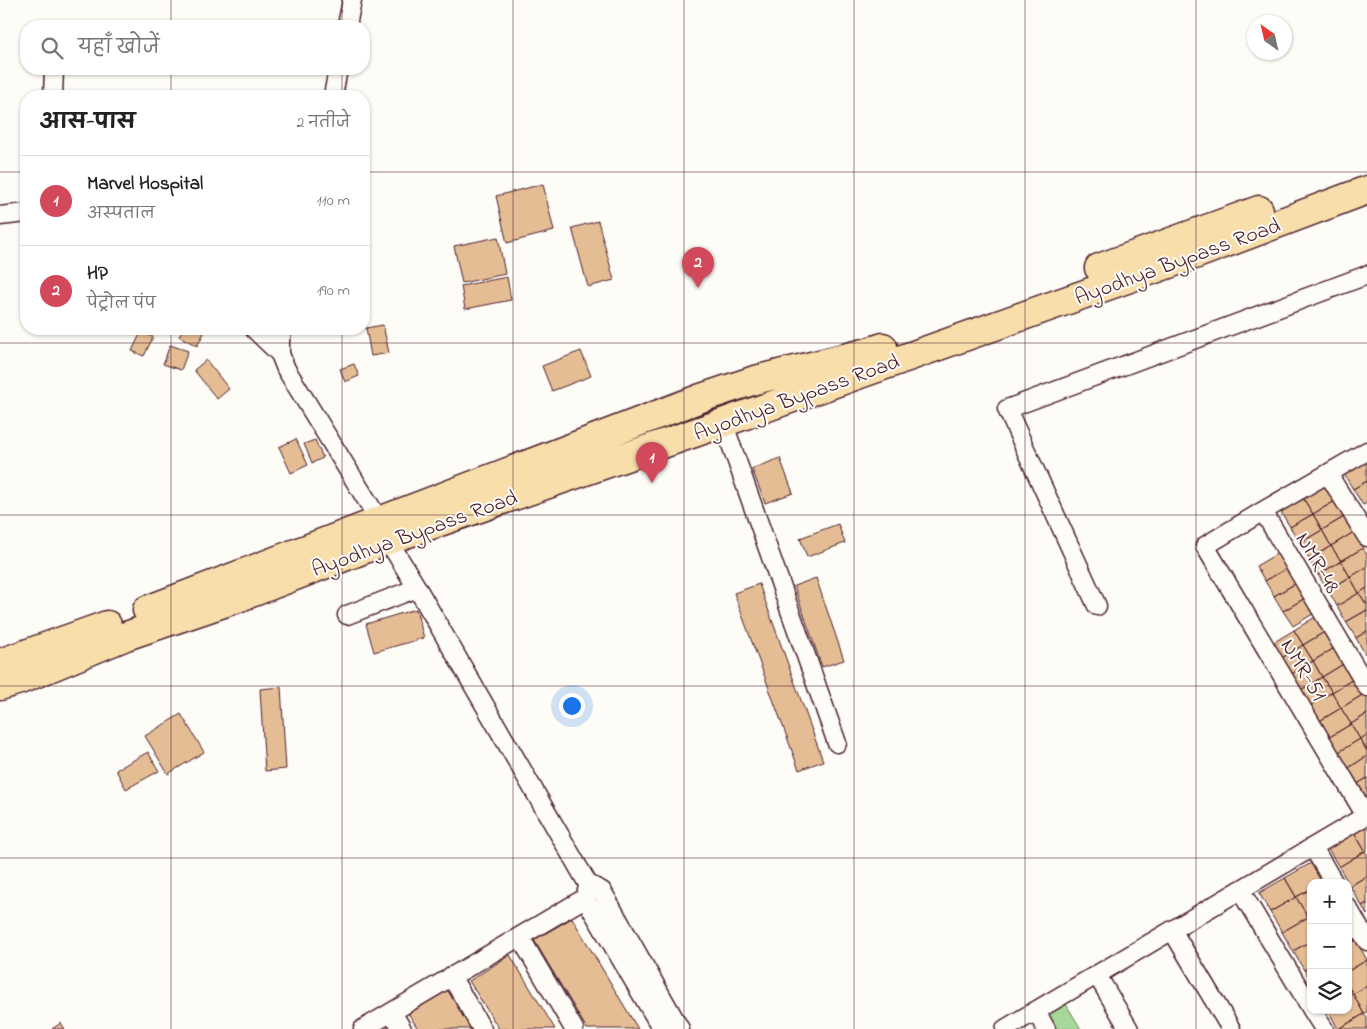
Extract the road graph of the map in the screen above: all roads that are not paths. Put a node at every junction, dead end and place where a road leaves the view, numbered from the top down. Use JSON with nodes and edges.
{"nodes":[{"id":1,"x":352,"y":0,"type":"edge"},
{"id":2,"x":348,"y":20,"type":"edge"},
{"id":3,"x":54,"y":75,"type":"edge"},
{"id":4,"x":337,"y":75,"type":"edge"},
{"id":5,"x":53,"y":90,"type":"edge"},
{"id":6,"x":333,"y":90,"type":"edge"},
{"id":7,"x":1367,"y":171,"type":"edge"},
{"id":8,"x":1367,"y":190,"type":"edge"},
{"id":9,"x":20,"y":214,"type":"edge"},
{"id":10,"x":0,"y":216,"type":"edge"},
{"id":11,"x":1367,"y":275,"type":"edge"},
{"id":12,"x":260,"y":335,"type":"edge"},
{"id":13,"x":281,"y":335,"type":"edge"},
{"id":14,"x":280,"y":354,"type":"junction"},
{"id":15,"x":755,"y":380,"type":"junction"},
{"id":16,"x":712,"y":394,"type":"junction"},
{"id":17,"x":764,"y":407,"type":"junction"},
{"id":18,"x":723,"y":422,"type":"junction"},
{"id":19,"x":1367,"y":451,"type":"edge"},
{"id":20,"x":1328,"y":474,"type":"junction"},
{"id":21,"x":1263,"y":511,"type":"junction"},
{"id":22,"x":384,"y":530,"type":"junction"},
{"id":23,"x":1367,"y":537,"type":"edge"},
{"id":24,"x":417,"y":588,"type":"junction"},
{"id":25,"x":1097,"y":606,"type":"dead end"},
{"id":26,"x":346,"y":615,"type":"dead end"},
{"id":27,"x":0,"y":664,"type":"edge"},
{"id":28,"x":0,"y":686,"type":"edge"},
{"id":29,"x":1367,"y":687,"type":"edge"},
{"id":30,"x":837,"y":743,"type":"dead end"},
{"id":31,"x":1367,"y":816,"type":"edge"},
{"id":32,"x":1313,"y":847,"type":"junction"},
{"id":33,"x":1332,"y":879,"type":"edge"},
{"id":34,"x":1240,"y":890,"type":"junction"},
{"id":35,"x":587,"y":891,"type":"junction"},
{"id":36,"x":1352,"y":915,"type":"edge"},
{"id":37,"x":1172,"y":930,"type":"junction"},
{"id":38,"x":520,"y":937,"type":"junction"},
{"id":39,"x":1367,"y":941,"type":"edge"},
{"id":40,"x":1097,"y":975,"type":"junction"},
{"id":41,"x":451,"y":976,"type":"junction"},
{"id":42,"x":1307,"y":1002,"type":"edge"},
{"id":43,"x":1036,"y":1011,"type":"junction"},
{"id":44,"x":392,"y":1012,"type":"junction"},
{"id":45,"x":1314,"y":1014,"type":"edge"},
{"id":46,"x":363,"y":1029,"type":"edge"},
{"id":47,"x":402,"y":1029,"type":"edge"},
{"id":48,"x":482,"y":1029,"type":"edge"},
{"id":49,"x":574,"y":1029,"type":"edge"},
{"id":50,"x":662,"y":1029,"type":"edge"},
{"id":51,"x":680,"y":1029,"type":"edge"},
{"id":52,"x":1005,"y":1029,"type":"edge"},
{"id":53,"x":1046,"y":1029,"type":"edge"},
{"id":54,"x":1130,"y":1029,"type":"edge"},
{"id":55,"x":1231,"y":1029,"type":"edge"},
{"id":56,"x":1324,"y":1029,"type":"edge"}],
"edges":[{"from":1,"to":2,"type":"street"},
{"from":3,"to":5,"type":"street"},
{"from":4,"to":6,"type":"street"},
{"from":7,"to":15,"type":"main road","name":"Ayodhya Bypass Road"},
{"from":8,"to":17,"type":"main road","name":"Ayodhya Bypass Road"},
{"from":9,"to":10,"type":"street"},
{"from":11,"to":25,"type":"street"},
{"from":12,"to":14,"type":"street"},
{"from":13,"to":14,"type":"street"},
{"from":14,"to":22,"type":"street"},
{"from":15,"to":16,"type":"main road","name":"Ayodhya Bypass Road"},
{"from":15,"to":17,"type":"main road"},
{"from":16,"to":18,"type":"main road"},
{"from":16,"to":22,"type":"main road","name":"Ayodhya Bypass Road"},
{"from":17,"to":18,"type":"main road","name":"Ayodhya Bypass Road"},
{"from":18,"to":22,"type":"main road","name":"Ayodhya Bypass Road"},
{"from":18,"to":30,"type":"street"},
{"from":19,"to":20,"type":"street"},
{"from":20,"to":21,"type":"street"},
{"from":20,"to":23,"type":"street"},
{"from":21,"to":29,"type":"street","name":"NMR-48"},
{"from":21,"to":31,"type":"street","name":"NMR-51"},
{"from":22,"to":24,"type":"street"},
{"from":22,"to":27,"type":"main road","name":"Ayodhya Bypass Road"},
{"from":22,"to":28,"type":"main road","name":"Ayodhya Bypass Road"},
{"from":24,"to":26,"type":"street"},
{"from":24,"to":35,"type":"street"},
{"from":31,"to":32,"type":"street"},
{"from":32,"to":33,"type":"street"},
{"from":32,"to":34,"type":"street"},
{"from":34,"to":37,"type":"street"},
{"from":34,"to":42,"type":"street"},
{"from":35,"to":38,"type":"street"},
{"from":35,"to":50,"type":"street"},
{"from":35,"to":51,"type":"street"},
{"from":36,"to":39,"type":"street"},
{"from":37,"to":40,"type":"street"},
{"from":37,"to":55,"type":"street"},
{"from":38,"to":41,"type":"street"},
{"from":38,"to":49,"type":"street"},
{"from":40,"to":43,"type":"street"},
{"from":40,"to":54,"type":"street"},
{"from":41,"to":44,"type":"street"},
{"from":41,"to":48,"type":"street"},
{"from":43,"to":52,"type":"street"},
{"from":43,"to":53,"type":"street"},
{"from":44,"to":46,"type":"street"},
{"from":44,"to":47,"type":"street"},
{"from":45,"to":56,"type":"street"}]}
